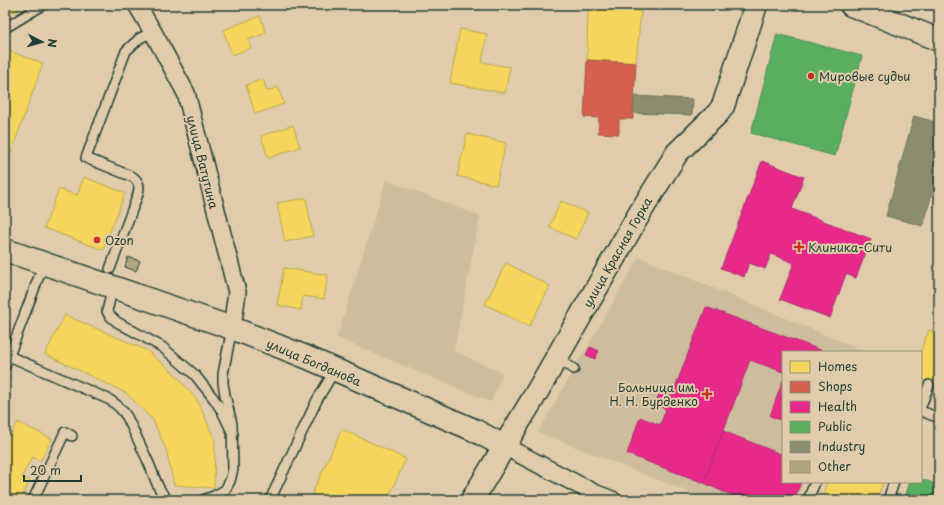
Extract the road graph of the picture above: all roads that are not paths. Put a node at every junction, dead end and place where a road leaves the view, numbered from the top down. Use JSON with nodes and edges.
{"nodes":[{"id":1,"x":43,"y":5,"type":"edge"},
{"id":2,"x":137,"y":5,"type":"edge"},
{"id":3,"x":756,"y":5,"type":"edge"},
{"id":4,"x":851,"y":5,"type":"edge"},
{"id":5,"x":5,"y":28,"type":"edge"},
{"id":6,"x":153,"y":32,"type":"junction"},
{"id":7,"x":939,"y":40,"type":"edge"},
{"id":8,"x":5,"y":250,"type":"edge"},
{"id":9,"x":44,"y":262,"type":"junction"},
{"id":10,"x":111,"y":278,"type":"junction"},
{"id":11,"x":232,"y":328,"type":"junction"},
{"id":12,"x":7,"y":356,"type":"edge"},
{"id":13,"x":556,"y":358,"type":"junction"},
{"id":14,"x":5,"y":366,"type":"edge"},
{"id":15,"x":574,"y":369,"type":"dead end"},
{"id":16,"x":335,"y":370,"type":"junction"},
{"id":17,"x":929,"y":385,"type":"dead end"},
{"id":18,"x":922,"y":403,"type":"edge"},
{"id":19,"x":922,"y":411,"type":"edge"},
{"id":20,"x":939,"y":418,"type":"edge"},
{"id":21,"x":233,"y":434,"type":"junction"},
{"id":22,"x":72,"y":436,"type":"dead end"},
{"id":23,"x":504,"y":446,"type":"junction"},
{"id":24,"x":815,"y":483,"type":"edge"},
{"id":25,"x":894,"y":483,"type":"edge"},
{"id":26,"x":593,"y":497,"type":"edge"},
{"id":27,"x":33,"y":500,"type":"edge"},
{"id":28,"x":168,"y":500,"type":"edge"},
{"id":29,"x":203,"y":500,"type":"edge"},
{"id":30,"x":270,"y":500,"type":"edge"},
{"id":31,"x":472,"y":500,"type":"edge"},
{"id":32,"x":612,"y":500,"type":"edge"},
{"id":33,"x":808,"y":500,"type":"edge"},
{"id":34,"x":888,"y":500,"type":"edge"}],
"edges":[{"from":1,"to":5,"type":"lane"},
{"from":2,"to":6,"type":"street","name":"улица Ватутина"},
{"from":3,"to":13,"type":"main road","name":"улица Красная Горка"},
{"from":4,"to":7,"type":"main road"},
{"from":6,"to":10,"type":"lane"},
{"from":6,"to":11,"type":"street","name":"улица Ватутина"},
{"from":8,"to":9,"type":"main road","name":"улица Богданова"},
{"from":9,"to":10,"type":"main road","name":"улица Богданова"},
{"from":9,"to":12,"type":"lane"},
{"from":10,"to":11,"type":"main road","name":"улица Богданова"},
{"from":10,"to":21,"type":"lane"},
{"from":11,"to":16,"type":"main road","name":"улица Богданова"},
{"from":11,"to":21,"type":"lane"},
{"from":12,"to":14,"type":"lane"},
{"from":12,"to":28,"type":"lane"},
{"from":13,"to":15,"type":"lane"},
{"from":13,"to":23,"type":"main road","name":"улица Красная Горка"},
{"from":16,"to":23,"type":"main road","name":"улица Богданова"},
{"from":16,"to":30,"type":"lane"},
{"from":17,"to":18,"type":"lane"},
{"from":19,"to":20,"type":"lane"},
{"from":21,"to":29,"type":"lane"},
{"from":22,"to":27,"type":"lane"},
{"from":23,"to":26,"type":"street","name":"улица Богданова"},
{"from":23,"to":31,"type":"main road","name":"улица Красная Горка"},
{"from":24,"to":33,"type":"lane"},
{"from":25,"to":34,"type":"lane"},
{"from":26,"to":32,"type":"street","name":"улица Богданова"}]}
